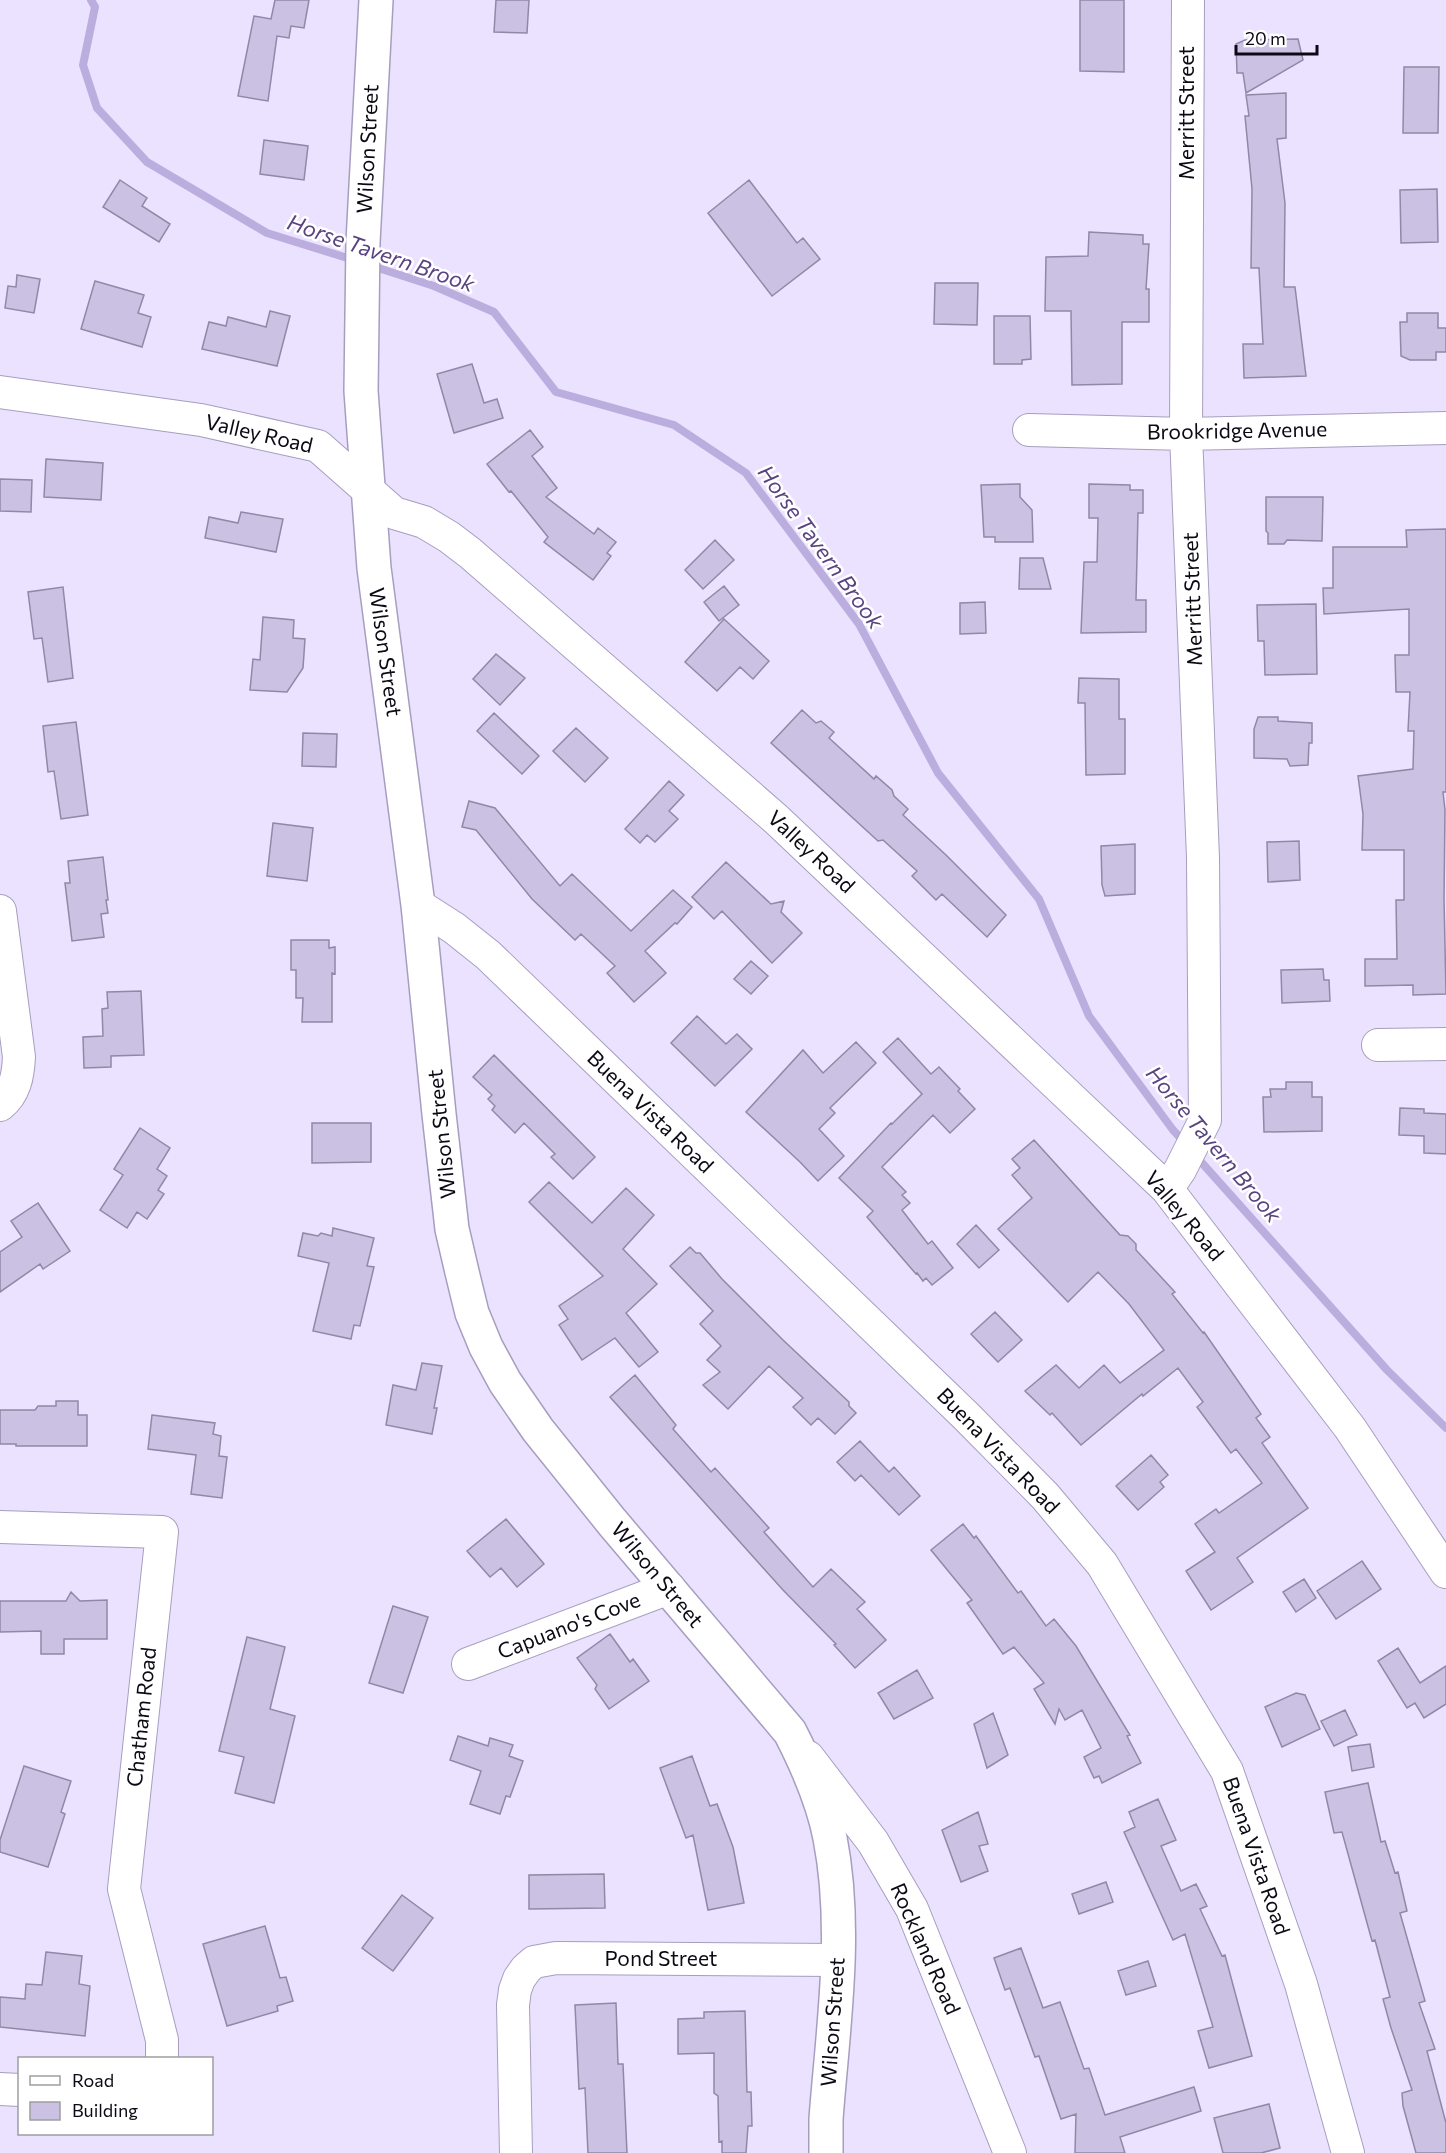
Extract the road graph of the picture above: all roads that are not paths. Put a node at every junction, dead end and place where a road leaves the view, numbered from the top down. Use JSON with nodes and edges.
{"nodes":[{"id":1,"x":376,"y":0,"type":"edge"},
{"id":2,"x":1188,"y":0,"type":"edge"},
{"id":3,"x":0,"y":392,"type":"edge"},
{"id":4,"x":1446,"y":428,"type":"edge"},
{"id":5,"x":1029,"y":430,"type":"dead end"},
{"id":6,"x":1186,"y":434,"type":"junction"},
{"id":7,"x":369,"y":488,"type":"junction"},
{"id":8,"x":418,"y":905,"type":"junction"},
{"id":9,"x":0,"y":911,"type":"edge"},
{"id":10,"x":1446,"y":1044,"type":"edge"},
{"id":11,"x":1378,"y":1045,"type":"dead end"},
{"id":12,"x":0,"y":1105,"type":"edge"},
{"id":13,"x":1173,"y":1179,"type":"junction"},
{"id":14,"x":0,"y":1527,"type":"edge"},
{"id":15,"x":1446,"y":1572,"type":"edge"},
{"id":16,"x":669,"y":1588,"type":"junction"},
{"id":17,"x":468,"y":1664,"type":"dead end"},
{"id":18,"x":790,"y":1732,"type":"junction"},
{"id":19,"x":837,"y":1960,"type":"junction"},
{"id":20,"x":162,"y":2057,"type":"edge"},
{"id":21,"x":0,"y":2089,"type":"edge"},
{"id":22,"x":18,"y":2090,"type":"edge"},
{"id":23,"x":516,"y":2153,"type":"edge"},
{"id":24,"x":826,"y":2153,"type":"edge"},
{"id":25,"x":1010,"y":2153,"type":"edge"},
{"id":26,"x":1348,"y":2153,"type":"edge"}],
"edges":[{"from":1,"to":7,"type":"main road","name":"Wilson Street"},
{"from":2,"to":6,"type":"street","name":"Merritt Street"},
{"from":3,"to":7,"type":"street","name":"Valley Road"},
{"from":4,"to":6,"type":"street","name":"Brookridge Avenue"},
{"from":5,"to":6,"type":"street","name":"Brookridge Avenue"},
{"from":6,"to":13,"type":"street","name":"Merritt Street"},
{"from":7,"to":8,"type":"main road","name":"Wilson Street"},
{"from":7,"to":13,"type":"street","name":"Valley Road"},
{"from":8,"to":16,"type":"main road","name":"Wilson Street"},
{"from":8,"to":26,"type":"street","name":"Buena Vista Road"},
{"from":9,"to":12,"type":"street"},
{"from":10,"to":11,"type":"street"},
{"from":13,"to":15,"type":"street","name":"Valley Road"},
{"from":14,"to":20,"type":"street","name":"Chatham Road"},
{"from":16,"to":17,"type":"street","name":"Capuano's Cove"},
{"from":16,"to":18,"type":"main road","name":"Wilson Street"},
{"from":18,"to":19,"type":"main road","name":"Wilson Street"},
{"from":18,"to":25,"type":"street","name":"Rockland Road"},
{"from":19,"to":23,"type":"street","name":"Pond Street"},
{"from":19,"to":24,"type":"main road","name":"Wilson Street"},
{"from":21,"to":22,"type":"street"}]}
